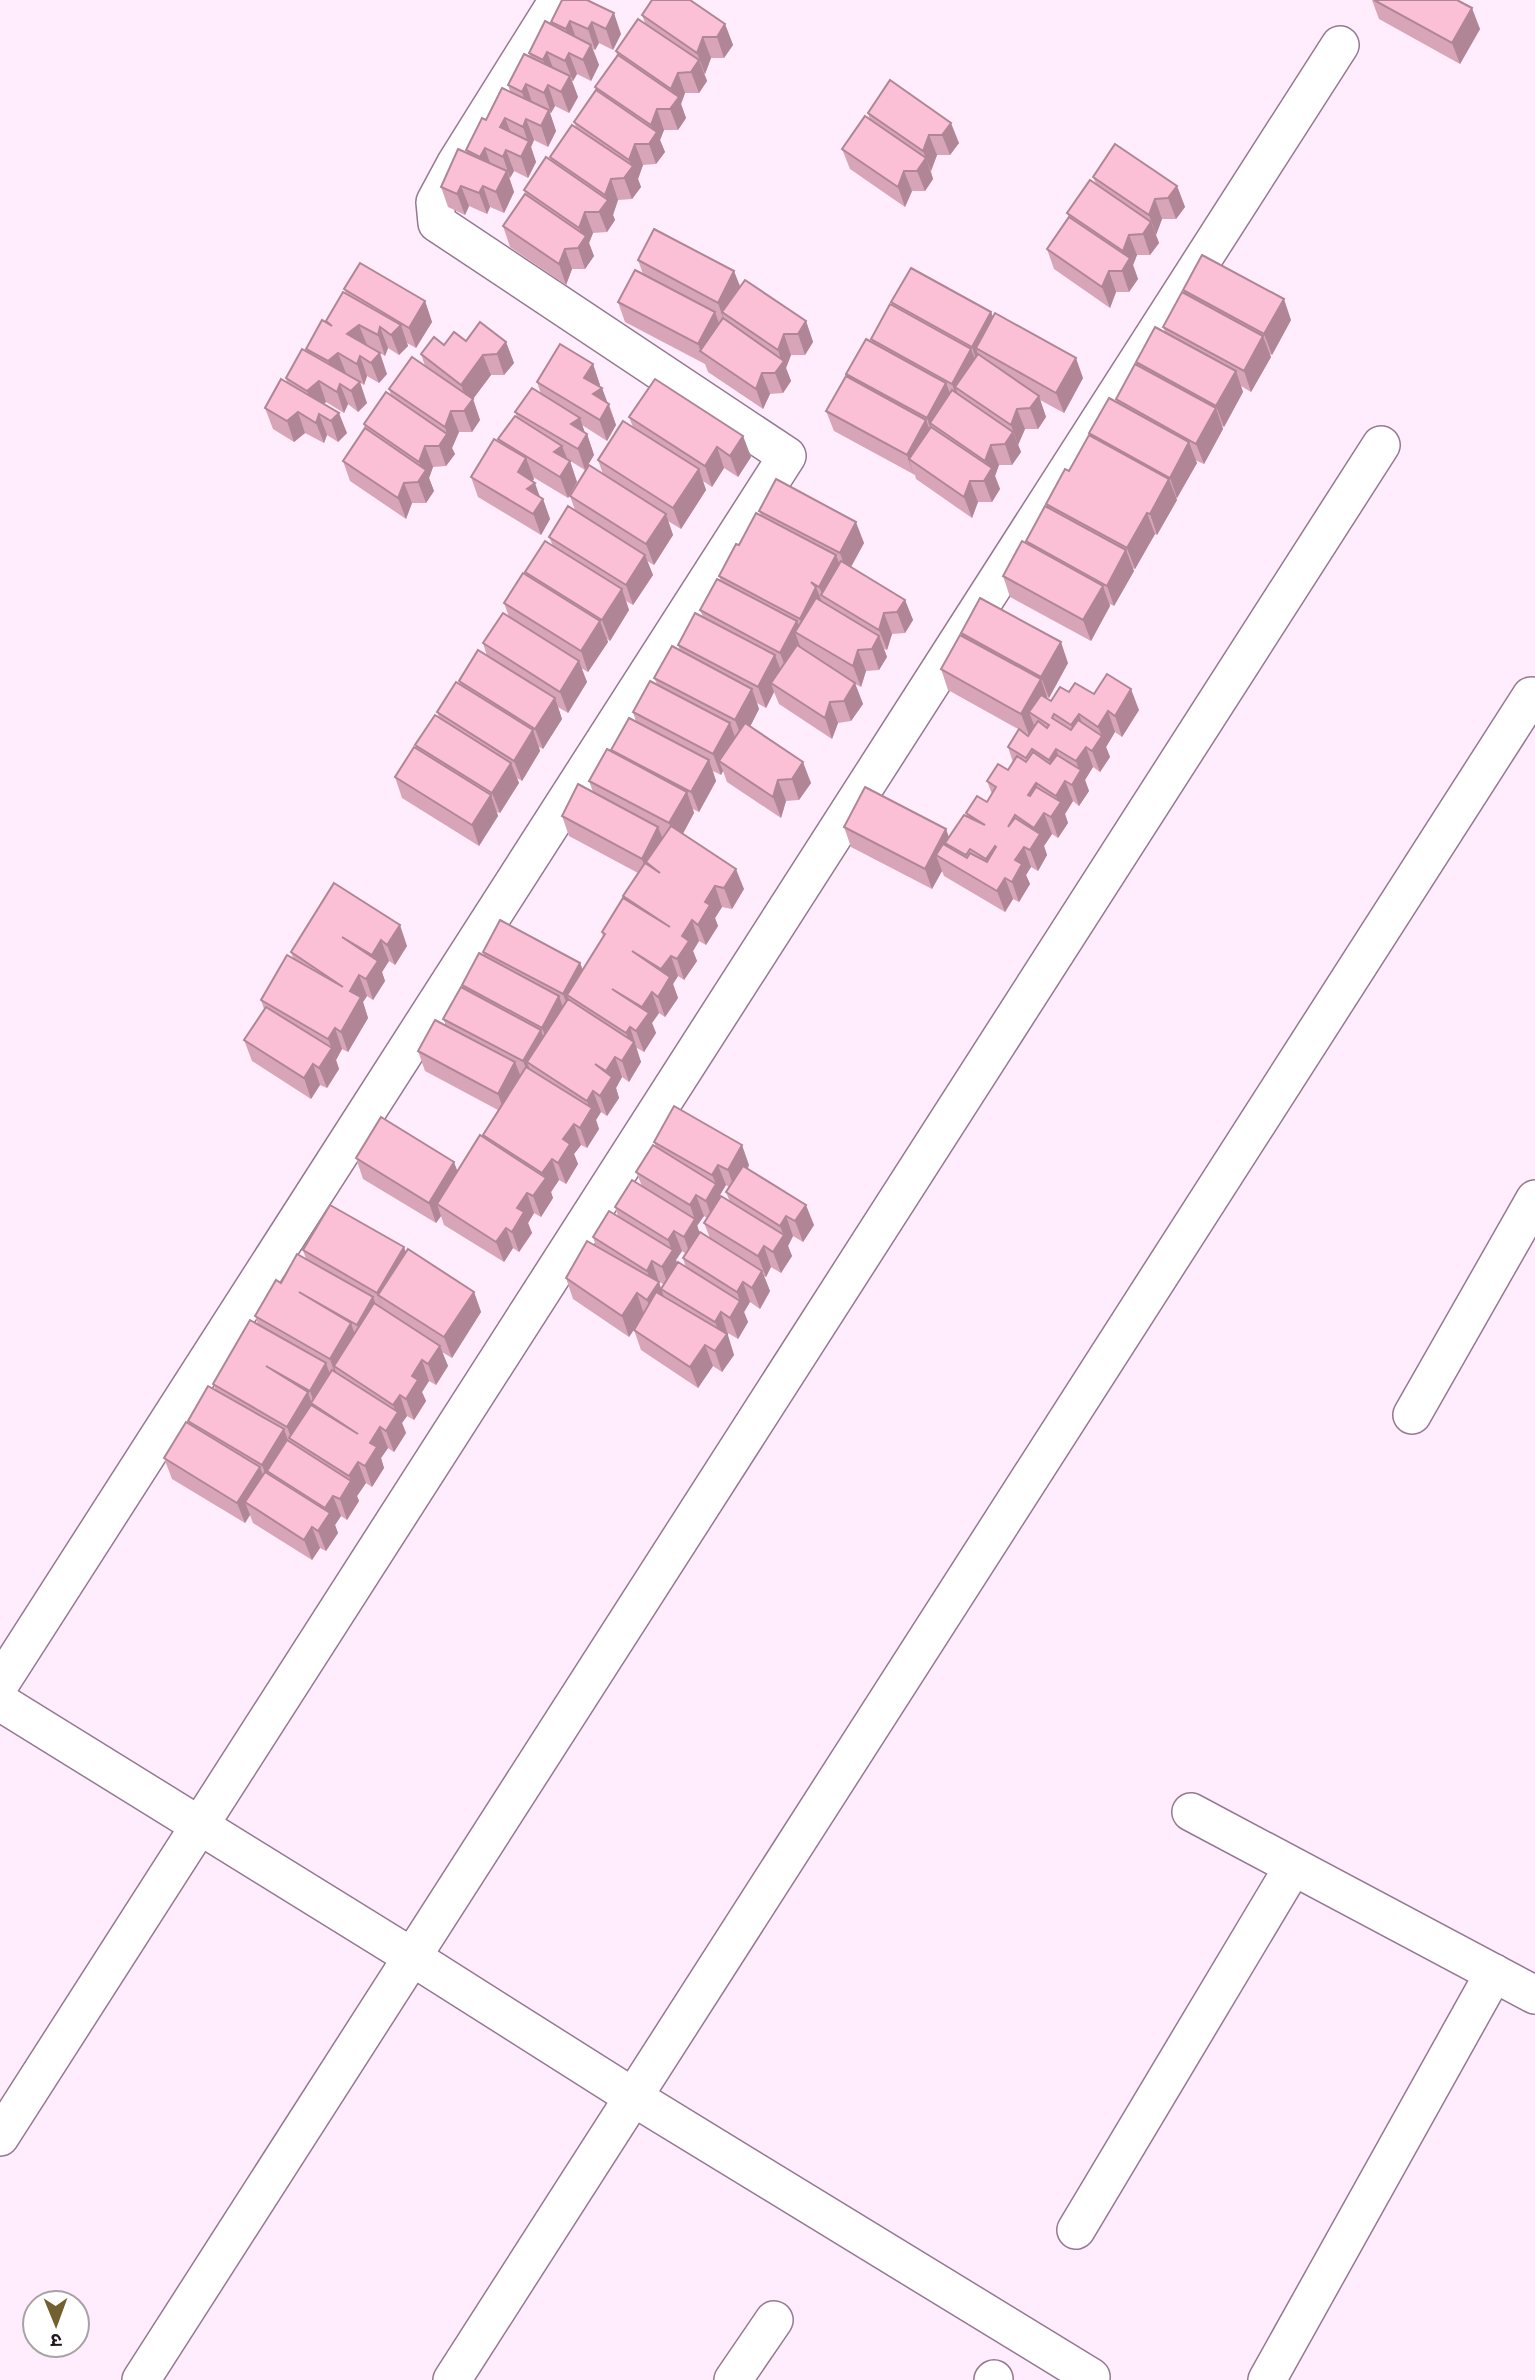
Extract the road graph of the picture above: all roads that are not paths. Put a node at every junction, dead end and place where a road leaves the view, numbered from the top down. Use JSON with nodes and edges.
{"nodes":[{"id":1,"x":558,"y":0,"type":"edge"},
{"id":2,"x":1340,"y":45,"type":"dead end"},
{"id":3,"x":1381,"y":445,"type":"dead end"},
{"id":4,"x":1531,"y":696,"type":"dead end"},
{"id":5,"x":1535,"y":1199,"type":"edge"},
{"id":6,"x":1412,"y":1415,"type":"dead end"},
{"id":7,"x":0,"y":1684,"type":"edge"},
{"id":8,"x":0,"y":1702,"type":"edge"},
{"id":9,"x":1191,"y":1812,"type":"dead end"},
{"id":10,"x":201,"y":1826,"type":"junction"},
{"id":11,"x":1293,"y":1867,"type":"junction"},
{"id":12,"x":412,"y":1957,"type":"junction"},
{"id":13,"x":1494,"y":1973,"type":"junction"},
{"id":14,"x":1535,"y":1995,"type":"edge"},
{"id":15,"x":633,"y":2098,"type":"junction"},
{"id":16,"x":0,"y":2137,"type":"edge"},
{"id":17,"x":1076,"y":2230,"type":"dead end"},
{"id":18,"x":774,"y":2320,"type":"dead end"},
{"id":19,"x":1091,"y":2377,"type":"dead end"},
{"id":20,"x":141,"y":2380,"type":"edge"},
{"id":21,"x":452,"y":2380,"type":"edge"},
{"id":22,"x":733,"y":2380,"type":"edge"},
{"id":23,"x":1267,"y":2380,"type":"edge"}],
"edges":[{"from":1,"to":7,"type":"street"},
{"from":2,"to":10,"type":"street"},
{"from":3,"to":12,"type":"street"},
{"from":4,"to":15,"type":"street"},
{"from":5,"to":6,"type":"street"},
{"from":8,"to":10,"type":"street"},
{"from":9,"to":11,"type":"street"},
{"from":10,"to":12,"type":"street"},
{"from":10,"to":16,"type":"street"},
{"from":11,"to":13,"type":"street"},
{"from":11,"to":17,"type":"street"},
{"from":12,"to":15,"type":"street"},
{"from":12,"to":20,"type":"street"},
{"from":13,"to":14,"type":"street"},
{"from":13,"to":23,"type":"street"},
{"from":15,"to":19,"type":"street"},
{"from":15,"to":21,"type":"street"},
{"from":18,"to":22,"type":"street"}]}
